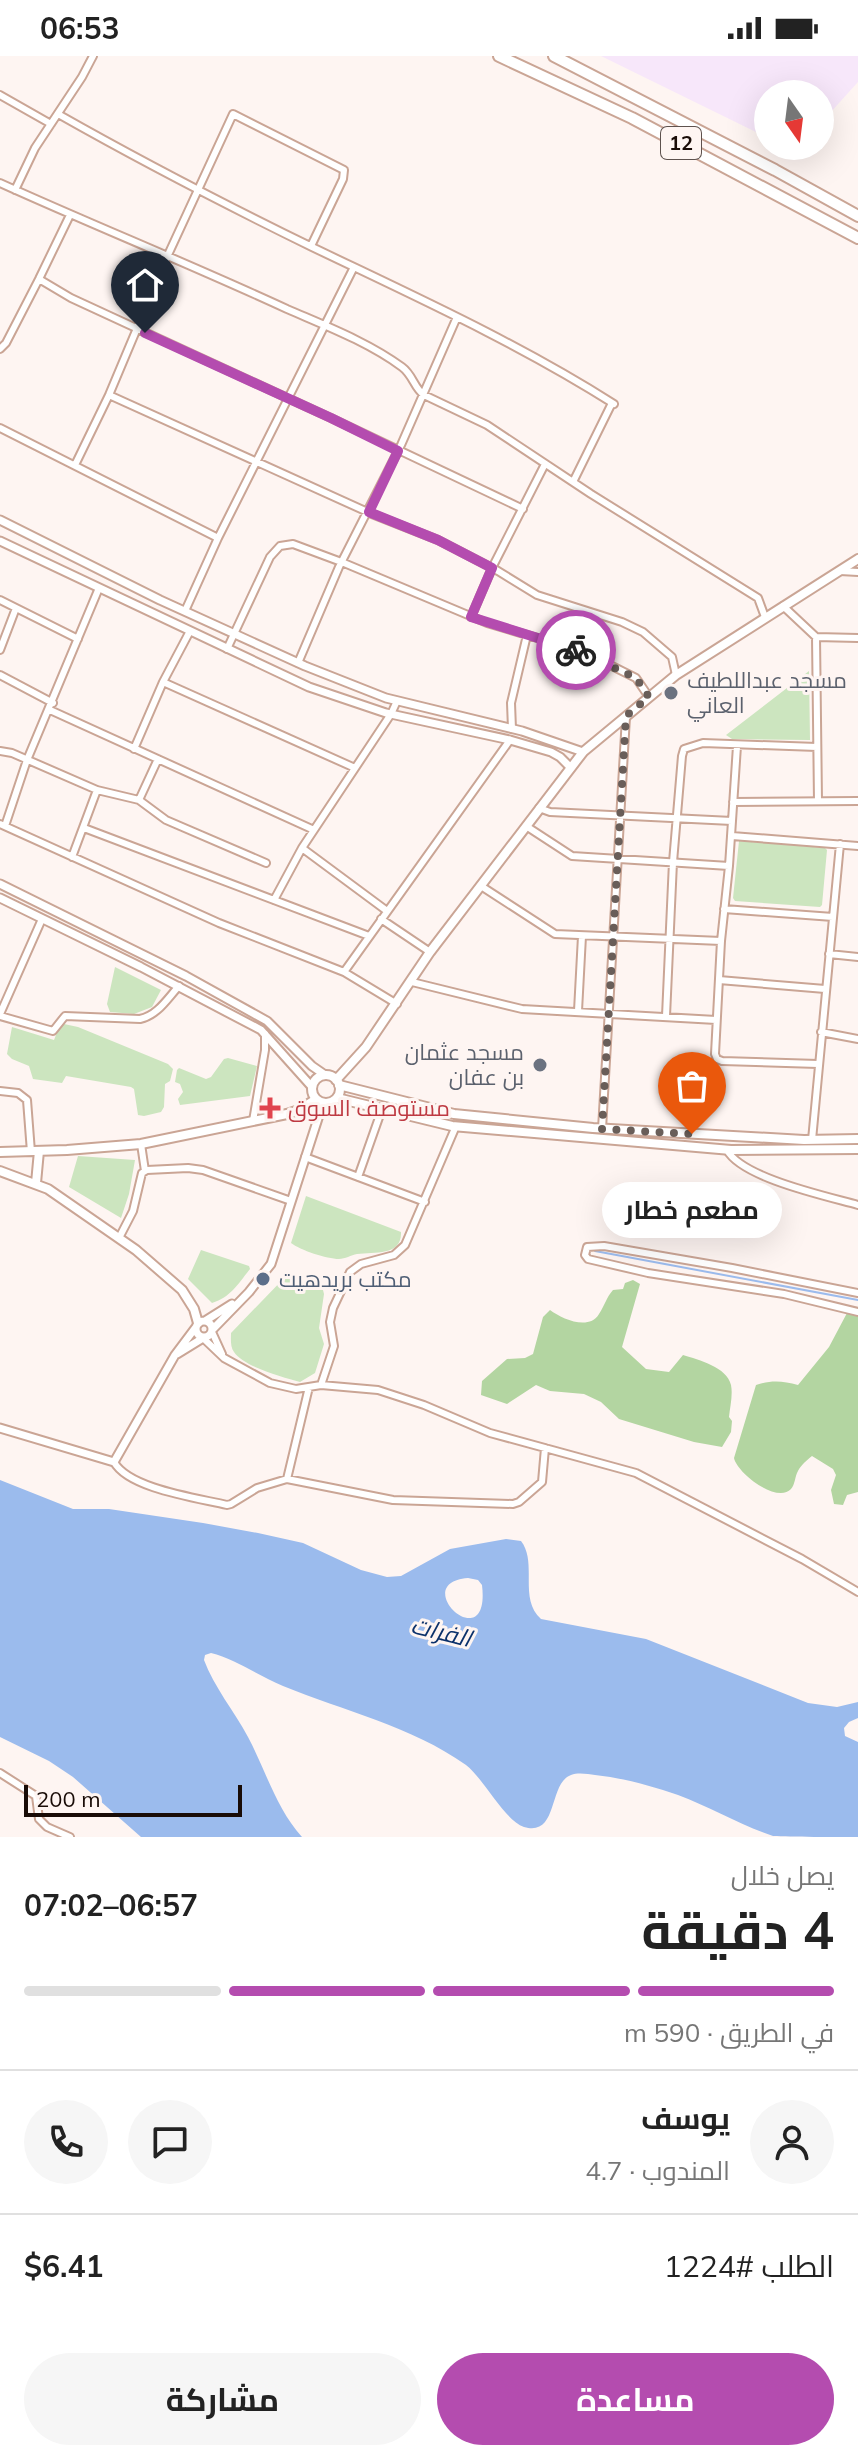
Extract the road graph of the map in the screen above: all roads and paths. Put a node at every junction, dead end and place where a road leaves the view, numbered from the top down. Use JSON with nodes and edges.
{"nodes":[{"id":1,"x":93,"y":56,"type":"edge"},
{"id":2,"x":499,"y":56,"type":"edge"},
{"id":3,"x":554,"y":56,"type":"edge"},
{"id":4,"x":0,"y":95,"type":"edge"},
{"id":5,"x":58,"y":114,"type":"junction"},
{"id":6,"x":51,"y":124,"type":"junction"},
{"id":7,"x":0,"y":183,"type":"edge"},
{"id":8,"x":198,"y":189,"type":"junction"},
{"id":9,"x":15,"y":190,"type":"junction"},
{"id":10,"x":70,"y":215,"type":"junction"},
{"id":11,"x":858,"y":216,"type":"edge"},
{"id":12,"x":858,"y":238,"type":"edge"},
{"id":13,"x":311,"y":246,"type":"junction"},
{"id":14,"x":167,"y":257,"type":"junction"},
{"id":15,"x":354,"y":267,"type":"junction"},
{"id":16,"x":39,"y":279,"type":"junction"},
{"id":17,"x":457,"y":317,"type":"junction"},
{"id":18,"x":326,"y":326,"type":"junction"},
{"id":19,"x":138,"y":330,"type":"junction"},
{"id":20,"x":0,"y":349,"type":"edge"},
{"id":21,"x":422,"y":394,"type":"junction"},
{"id":22,"x":109,"y":395,"type":"junction"},
{"id":23,"x":289,"y":399,"type":"junction"},
{"id":24,"x":0,"y":428,"type":"edge"},
{"id":25,"x":398,"y":451,"type":"junction"},
{"id":26,"x":257,"y":461,"type":"junction"},
{"id":27,"x":545,"y":464,"type":"junction"},
{"id":28,"x":75,"y":465,"type":"junction"},
{"id":29,"x":573,"y":482,"type":"junction"},
{"id":30,"x":523,"y":509,"type":"junction"},
{"id":31,"x":369,"y":512,"type":"junction"},
{"id":32,"x":0,"y":520,"type":"edge"},
{"id":33,"x":218,"y":538,"type":"junction"},
{"id":34,"x":0,"y":541,"type":"edge"},
{"id":35,"x":858,"y":559,"type":"edge"},
{"id":36,"x":342,"y":562,"type":"junction"},
{"id":37,"x":492,"y":568,"type":"junction"},
{"id":38,"x":840,"y":571,"type":"junction"},
{"id":39,"x":858,"y":572,"type":"edge"},
{"id":40,"x":99,"y":588,"type":"junction"},
{"id":41,"x":0,"y":600,"type":"edge"},
{"id":42,"x":783,"y":606,"type":"junction"},
{"id":43,"x":16,"y":608,"type":"junction"},
{"id":44,"x":185,"y":611,"type":"junction"},
{"id":45,"x":471,"y":617,"type":"junction"},
{"id":46,"x":765,"y":617,"type":"junction"},
{"id":47,"x":190,"y":631,"type":"junction"},
{"id":48,"x":233,"y":634,"type":"junction"},
{"id":49,"x":527,"y":635,"type":"junction"},
{"id":50,"x":816,"y":637,"type":"junction"},
{"id":51,"x":858,"y":638,"type":"edge"},
{"id":52,"x":78,"y":639,"type":"junction"},
{"id":53,"x":227,"y":649,"type":"junction"},
{"id":54,"x":0,"y":650,"type":"edge"},
{"id":55,"x":298,"y":663,"type":"junction"},
{"id":56,"x":0,"y":675,"type":"edge"},
{"id":57,"x":676,"y":675,"type":"junction"},
{"id":58,"x":163,"y":682,"type":"junction"},
{"id":59,"x":649,"y":697,"type":"junction"},
{"id":60,"x":397,"y":701,"type":"junction"},
{"id":61,"x":51,"y":706,"type":"junction"},
{"id":62,"x":391,"y":714,"type":"junction"},
{"id":63,"x":626,"y":716,"type":"junction"},
{"id":64,"x":512,"y":729,"type":"junction"},
{"id":65,"x":510,"y":740,"type":"junction"},
{"id":66,"x":737,"y":746,"type":"junction"},
{"id":67,"x":817,"y":747,"type":"junction"},
{"id":68,"x":134,"y":749,"type":"junction"},
{"id":69,"x":0,"y":751,"type":"edge"},
{"id":70,"x":583,"y":752,"type":"junction"},
{"id":71,"x":158,"y":759,"type":"junction"},
{"id":72,"x":27,"y":760,"type":"junction"},
{"id":73,"x":570,"y":767,"type":"junction"},
{"id":74,"x":355,"y":768,"type":"junction"},
{"id":75,"x":97,"y":790,"type":"junction"},
{"id":76,"x":139,"y":800,"type":"junction"},
{"id":77,"x":818,"y":801,"type":"junction"},
{"id":78,"x":858,"y":801,"type":"edge"},
{"id":79,"x":733,"y":802,"type":"junction"},
{"id":80,"x":539,"y":808,"type":"junction"},
{"id":81,"x":622,"y":816,"type":"junction"},
{"id":82,"x":677,"y":818,"type":"junction"},
{"id":83,"x":732,"y":821,"type":"junction"},
{"id":84,"x":2,"y":825,"type":"edge"},
{"id":85,"x":526,"y":826,"type":"junction"},
{"id":86,"x":84,"y":828,"type":"junction"},
{"id":87,"x":314,"y":830,"type":"junction"},
{"id":88,"x":732,"y":836,"type":"junction"},
{"id":89,"x":840,"y":844,"type":"junction"},
{"id":90,"x":858,"y":846,"type":"edge"},
{"id":91,"x":302,"y":848,"type":"junction"},
{"id":92,"x":72,"y":857,"type":"junction"},
{"id":93,"x":619,"y":859,"type":"junction"},
{"id":94,"x":673,"y":862,"type":"junction"},
{"id":95,"x":266,"y":863,"type":"dead end"},
{"id":96,"x":729,"y":866,"type":"junction"},
{"id":97,"x":0,"y":884,"type":"edge"},
{"id":98,"x":481,"y":886,"type":"junction"},
{"id":99,"x":0,"y":898,"type":"edge"},
{"id":100,"x":274,"y":900,"type":"junction"},
{"id":101,"x":724,"y":909,"type":"junction"},
{"id":102,"x":387,"y":911,"type":"junction"},
{"id":103,"x":833,"y":917,"type":"junction"},
{"id":104,"x":42,"y":919,"type":"junction"},
{"id":105,"x":381,"y":919,"type":"junction"},
{"id":106,"x":614,"y":935,"type":"junction"},
{"id":107,"x":369,"y":936,"type":"junction"},
{"id":108,"x":582,"y":936,"type":"junction"},
{"id":109,"x":669,"y":937,"type":"junction"},
{"id":110,"x":721,"y":941,"type":"junction"},
{"id":111,"x":430,"y":952,"type":"junction"},
{"id":112,"x":829,"y":954,"type":"junction"},
{"id":113,"x":858,"y":957,"type":"edge"},
{"id":114,"x":344,"y":972,"type":"junction"},
{"id":115,"x":719,"y":980,"type":"junction"},
{"id":116,"x":412,"y":982,"type":"junction"},
{"id":117,"x":179,"y":986,"type":"junction"},
{"id":118,"x":825,"y":989,"type":"junction"},
{"id":119,"x":397,"y":1004,"type":"junction"},
{"id":120,"x":578,"y":1011,"type":"junction"},
{"id":121,"x":608,"y":1013,"type":"junction"},
{"id":122,"x":0,"y":1015,"type":"edge"},
{"id":123,"x":666,"y":1016,"type":"junction"},
{"id":124,"x":716,"y":1020,"type":"junction"},
{"id":125,"x":821,"y":1032,"type":"junction"},
{"id":126,"x":265,"y":1034,"type":"junction"},
{"id":127,"x":858,"y":1039,"type":"edge"},
{"id":128,"x":818,"y":1064,"type":"junction"},
{"id":129,"x":325,"y":1075,"type":"junction"},
{"id":130,"x":338,"y":1082,"type":"junction"},
{"id":131,"x":312,"y":1087,"type":"junction"},
{"id":132,"x":0,"y":1091,"type":"edge"},
{"id":133,"x":337,"y":1098,"type":"junction"},
{"id":134,"x":319,"y":1101,"type":"junction"},
{"id":135,"x":382,"y":1109,"type":"junction"},
{"id":136,"x":253,"y":1121,"type":"junction"},
{"id":137,"x":456,"y":1126,"type":"junction"},
{"id":138,"x":602,"y":1129,"type":"junction"},
{"id":139,"x":692,"y":1134,"type":"junction"},
{"id":140,"x":858,"y":1139,"type":"edge"},
{"id":141,"x":812,"y":1140,"type":"junction"},
{"id":142,"x":141,"y":1144,"type":"junction"},
{"id":143,"x":691,"y":1147,"type":"junction"},
{"id":144,"x":858,"y":1149,"type":"edge"},
{"id":145,"x":727,"y":1150,"type":"junction"},
{"id":146,"x":0,"y":1152,"type":"edge"},
{"id":147,"x":35,"y":1152,"type":"junction"},
{"id":148,"x":305,"y":1157,"type":"junction"},
{"id":149,"x":0,"y":1171,"type":"edge"},
{"id":150,"x":145,"y":1171,"type":"junction"},
{"id":151,"x":358,"y":1177,"type":"junction"},
{"id":152,"x":36,"y":1183,"type":"junction"},
{"id":153,"x":291,"y":1201,"type":"junction"},
{"id":154,"x":425,"y":1202,"type":"junction"},
{"id":155,"x":858,"y":1205,"type":"edge"},
{"id":156,"x":119,"y":1238,"type":"junction"},
{"id":157,"x":858,"y":1293,"type":"edge"},
{"id":158,"x":241,"y":1299,"type":"junction"},
{"id":159,"x":858,"y":1312,"type":"edge"},
{"id":160,"x":200,"y":1324,"type":"junction"},
{"id":161,"x":213,"y":1330,"type":"junction"},
{"id":162,"x":203,"y":1338,"type":"junction"},
{"id":163,"x":175,"y":1355,"type":"junction"},
{"id":164,"x":224,"y":1358,"type":"junction"},
{"id":165,"x":321,"y":1385,"type":"junction"},
{"id":166,"x":309,"y":1387,"type":"junction"},
{"id":167,"x":0,"y":1428,"type":"edge"},
{"id":168,"x":545,"y":1448,"type":"junction"},
{"id":169,"x":114,"y":1462,"type":"junction"},
{"id":170,"x":287,"y":1479,"type":"junction"},
{"id":171,"x":858,"y":1592,"type":"edge"},
{"id":172,"x":0,"y":1773,"type":"edge"},
{"id":173,"x":70,"y":1837,"type":"edge"}],
"edges":[{"from":1,"to":5,"type":"street"},
{"from":2,"to":12,"type":"highway","number":"12"},
{"from":3,"to":11,"type":"highway","number":"12"},
{"from":4,"to":6,"type":"street"},
{"from":5,"to":6,"type":"street"},
{"from":5,"to":8,"type":"street"},
{"from":6,"to":9,"type":"street"},
{"from":7,"to":9,"type":"street"},
{"from":8,"to":13,"type":"street"},
{"from":8,"to":13,"type":"street"},
{"from":8,"to":14,"type":"street"},
{"from":9,"to":10,"type":"street"},
{"from":10,"to":14,"type":"street"},
{"from":10,"to":16,"type":"street"},
{"from":13,"to":15,"type":"street"},
{"from":14,"to":18,"type":"street"},
{"from":14,"to":19,"type":"street"},
{"from":15,"to":17,"type":"street"},
{"from":15,"to":18,"type":"street"},
{"from":16,"to":19,"type":"street"},
{"from":16,"to":20,"type":"street"},
{"from":17,"to":21,"type":"street"},
{"from":17,"to":29,"type":"street"},
{"from":18,"to":21,"type":"street"},
{"from":18,"to":23,"type":"street"},
{"from":19,"to":22,"type":"street"},
{"from":19,"to":23,"type":"street"},
{"from":21,"to":25,"type":"street"},
{"from":21,"to":27,"type":"street"},
{"from":22,"to":26,"type":"street"},
{"from":22,"to":28,"type":"street"},
{"from":23,"to":25,"type":"street"},
{"from":23,"to":26,"type":"street"},
{"from":24,"to":28,"type":"street"},
{"from":25,"to":30,"type":"street"},
{"from":25,"to":31,"type":"street"},
{"from":26,"to":31,"type":"street"},
{"from":26,"to":33,"type":"street"},
{"from":27,"to":29,"type":"street"},
{"from":27,"to":30,"type":"street"},
{"from":28,"to":33,"type":"street"},
{"from":29,"to":46,"type":"street"},
{"from":30,"to":37,"type":"street"},
{"from":31,"to":36,"type":"street"},
{"from":31,"to":37,"type":"street"},
{"from":32,"to":44,"type":"street"},
{"from":33,"to":44,"type":"street"},
{"from":34,"to":40,"type":"street"},
{"from":35,"to":38,"type":"main road"},
{"from":36,"to":45,"type":"street"},
{"from":36,"to":48,"type":"street"},
{"from":36,"to":55,"type":"street"},
{"from":37,"to":45,"type":"street"},
{"from":37,"to":57,"type":"street"},
{"from":38,"to":39,"type":"street"},
{"from":38,"to":42,"type":"main road"},
{"from":40,"to":47,"type":"street"},
{"from":40,"to":52,"type":"street"},
{"from":41,"to":43,"type":"street"},
{"from":42,"to":46,"type":"main road"},
{"from":42,"to":50,"type":"street"},
{"from":43,"to":52,"type":"street"},
{"from":43,"to":54,"type":"street"},
{"from":44,"to":48,"type":"street"},
{"from":45,"to":49,"type":"street"},
{"from":46,"to":57,"type":"main road"},
{"from":47,"to":53,"type":"street"},
{"from":47,"to":58,"type":"street"},
{"from":48,"to":53,"type":"street"},
{"from":48,"to":55,"type":"street"},
{"from":49,"to":59,"type":"street"},
{"from":49,"to":64,"type":"street"},
{"from":50,"to":51,"type":"street"},
{"from":50,"to":67,"type":"street"},
{"from":52,"to":61,"type":"street"},
{"from":53,"to":62,"type":"street"},
{"from":55,"to":60,"type":"street"},
{"from":56,"to":61,"type":"street"},
{"from":57,"to":59,"type":"main road"},
{"from":58,"to":68,"type":"street"},
{"from":58,"to":74,"type":"street"},
{"from":59,"to":63,"type":"main road"},
{"from":60,"to":62,"type":"street"},
{"from":60,"to":64,"type":"street"},
{"from":61,"to":68,"type":"street"},
{"from":61,"to":72,"type":"street"},
{"from":62,"to":65,"type":"street"},
{"from":62,"to":74,"type":"street"},
{"from":63,"to":70,"type":"main road"},
{"from":63,"to":81,"type":"street"},
{"from":64,"to":70,"type":"street"},
{"from":65,"to":73,"type":"street"},
{"from":65,"to":102,"type":"street"},
{"from":66,"to":67,"type":"street"},
{"from":66,"to":79,"type":"street"},
{"from":66,"to":82,"type":"street"},
{"from":67,"to":77,"type":"street"},
{"from":68,"to":71,"type":"street"},
{"from":69,"to":72,"type":"street"},
{"from":70,"to":73,"type":"main road"},
{"from":71,"to":76,"type":"street"},
{"from":71,"to":87,"type":"street"},
{"from":72,"to":75,"type":"street"},
{"from":72,"to":84,"type":"street"},
{"from":73,"to":80,"type":"main road"},
{"from":74,"to":87,"type":"street"},
{"from":75,"to":76,"type":"street"},
{"from":75,"to":86,"type":"street"},
{"from":76,"to":95,"type":"street"},
{"from":77,"to":78,"type":"street"},
{"from":77,"to":79,"type":"street"},
{"from":79,"to":83,"type":"street"},
{"from":80,"to":81,"type":"street"},
{"from":80,"to":85,"type":"main road"},
{"from":81,"to":82,"type":"street"},
{"from":81,"to":93,"type":"street"},
{"from":82,"to":83,"type":"street"},
{"from":82,"to":94,"type":"street"},
{"from":83,"to":88,"type":"street"},
{"from":84,"to":92,"type":"street"},
{"from":85,"to":93,"type":"street"},
{"from":85,"to":98,"type":"main road"},
{"from":86,"to":92,"type":"street"},
{"from":86,"to":100,"type":"street"},
{"from":87,"to":91,"type":"street"},
{"from":88,"to":89,"type":"street"},
{"from":88,"to":96,"type":"street"},
{"from":89,"to":90,"type":"street"},
{"from":89,"to":103,"type":"street"},
{"from":91,"to":100,"type":"street"},
{"from":91,"to":102,"type":"street"},
{"from":92,"to":114,"type":"street"},
{"from":93,"to":94,"type":"street"},
{"from":93,"to":106,"type":"street"},
{"from":94,"to":96,"type":"street"},
{"from":94,"to":109,"type":"street"},
{"from":96,"to":101,"type":"street"},
{"from":97,"to":129,"type":"street"},
{"from":98,"to":108,"type":"street"},
{"from":98,"to":111,"type":"main road"},
{"from":99,"to":104,"type":"street"},
{"from":100,"to":107,"type":"street"},
{"from":101,"to":103,"type":"street"},
{"from":101,"to":110,"type":"street"},
{"from":102,"to":105,"type":"street"},
{"from":103,"to":112,"type":"street"},
{"from":104,"to":117,"type":"street"},
{"from":104,"to":122,"type":"street"},
{"from":105,"to":107,"type":"street"},
{"from":105,"to":111,"type":"street"},
{"from":106,"to":108,"type":"street"},
{"from":106,"to":109,"type":"street"},
{"from":106,"to":121,"type":"street"},
{"from":107,"to":114,"type":"street"},
{"from":108,"to":120,"type":"street"},
{"from":109,"to":110,"type":"street"},
{"from":109,"to":123,"type":"street"},
{"from":110,"to":115,"type":"street"},
{"from":111,"to":116,"type":"main road"},
{"from":112,"to":113,"type":"street"},
{"from":112,"to":118,"type":"street"},
{"from":114,"to":119,"type":"street"},
{"from":115,"to":118,"type":"street"},
{"from":115,"to":124,"type":"street"},
{"from":116,"to":119,"type":"main road"},
{"from":116,"to":120,"type":"street"},
{"from":117,"to":122,"type":"street"},
{"from":117,"to":126,"type":"street"},
{"from":118,"to":125,"type":"street"},
{"from":119,"to":130,"type":"main road"},
{"from":120,"to":121,"type":"street"},
{"from":121,"to":123,"type":"street"},
{"from":121,"to":138,"type":"street"},
{"from":123,"to":124,"type":"street"},
{"from":124,"to":128,"type":"street"},
{"from":125,"to":127,"type":"street"},
{"from":125,"to":128,"type":"street"},
{"from":126,"to":131,"type":"street"},
{"from":126,"to":136,"type":"street"},
{"from":128,"to":141,"type":"street"},
{"from":129,"to":130,"type":"main road"},
{"from":129,"to":131,"type":"main road"},
{"from":130,"to":133,"type":"main road"},
{"from":130,"to":138,"type":"main road"},
{"from":131,"to":134,"type":"main road"},
{"from":132,"to":147,"type":"street"},
{"from":133,"to":134,"type":"main road"},
{"from":133,"to":135,"type":"main road"},
{"from":134,"to":136,"type":"main road"},
{"from":134,"to":148,"type":"street"},
{"from":135,"to":137,"type":"main road"},
{"from":135,"to":151,"type":"street"},
{"from":136,"to":142,"type":"main road"},
{"from":137,"to":143,"type":"main road"},
{"from":137,"to":154,"type":"street"},
{"from":138,"to":139,"type":"main road"},
{"from":139,"to":141,"type":"main road"},
{"from":139,"to":143,"type":"main road"},
{"from":140,"to":141,"type":"main road"},
{"from":142,"to":147,"type":"main road"},
{"from":142,"to":150,"type":"street"},
{"from":143,"to":145,"type":"main road"},
{"from":144,"to":145,"type":"main road"},
{"from":145,"to":155,"type":"street"},
{"from":146,"to":147,"type":"main road"},
{"from":147,"to":152,"type":"main road"},
{"from":148,"to":151,"type":"street"},
{"from":148,"to":153,"type":"street"},
{"from":149,"to":152,"type":"main road"},
{"from":150,"to":153,"type":"street"},
{"from":150,"to":156,"type":"street"},
{"from":151,"to":154,"type":"street"},
{"from":152,"to":156,"type":"main road"},
{"from":153,"to":158,"type":"street"},
{"from":154,"to":165,"type":"street"},
{"from":156,"to":160,"type":"main road"},
{"from":157,"to":159,"type":"street"},
{"from":158,"to":160,"type":"street"},
{"from":158,"to":161,"type":"street"},
{"from":160,"to":161,"type":"street"},
{"from":160,"to":162,"type":"street"},
{"from":160,"to":163,"type":"street"},
{"from":161,"to":162,"type":"street"},
{"from":161,"to":164,"type":"street"},
{"from":162,"to":163,"type":"street"},
{"from":162,"to":164,"type":"street"},
{"from":163,"to":169,"type":"street"},
{"from":164,"to":166,"type":"street"},
{"from":165,"to":166,"type":"street"},
{"from":165,"to":168,"type":"street"},
{"from":166,"to":170,"type":"street"},
{"from":167,"to":169,"type":"street"},
{"from":168,"to":170,"type":"street"},
{"from":168,"to":171,"type":"street"},
{"from":169,"to":170,"type":"street"},
{"from":172,"to":173,"type":"street"}]}
